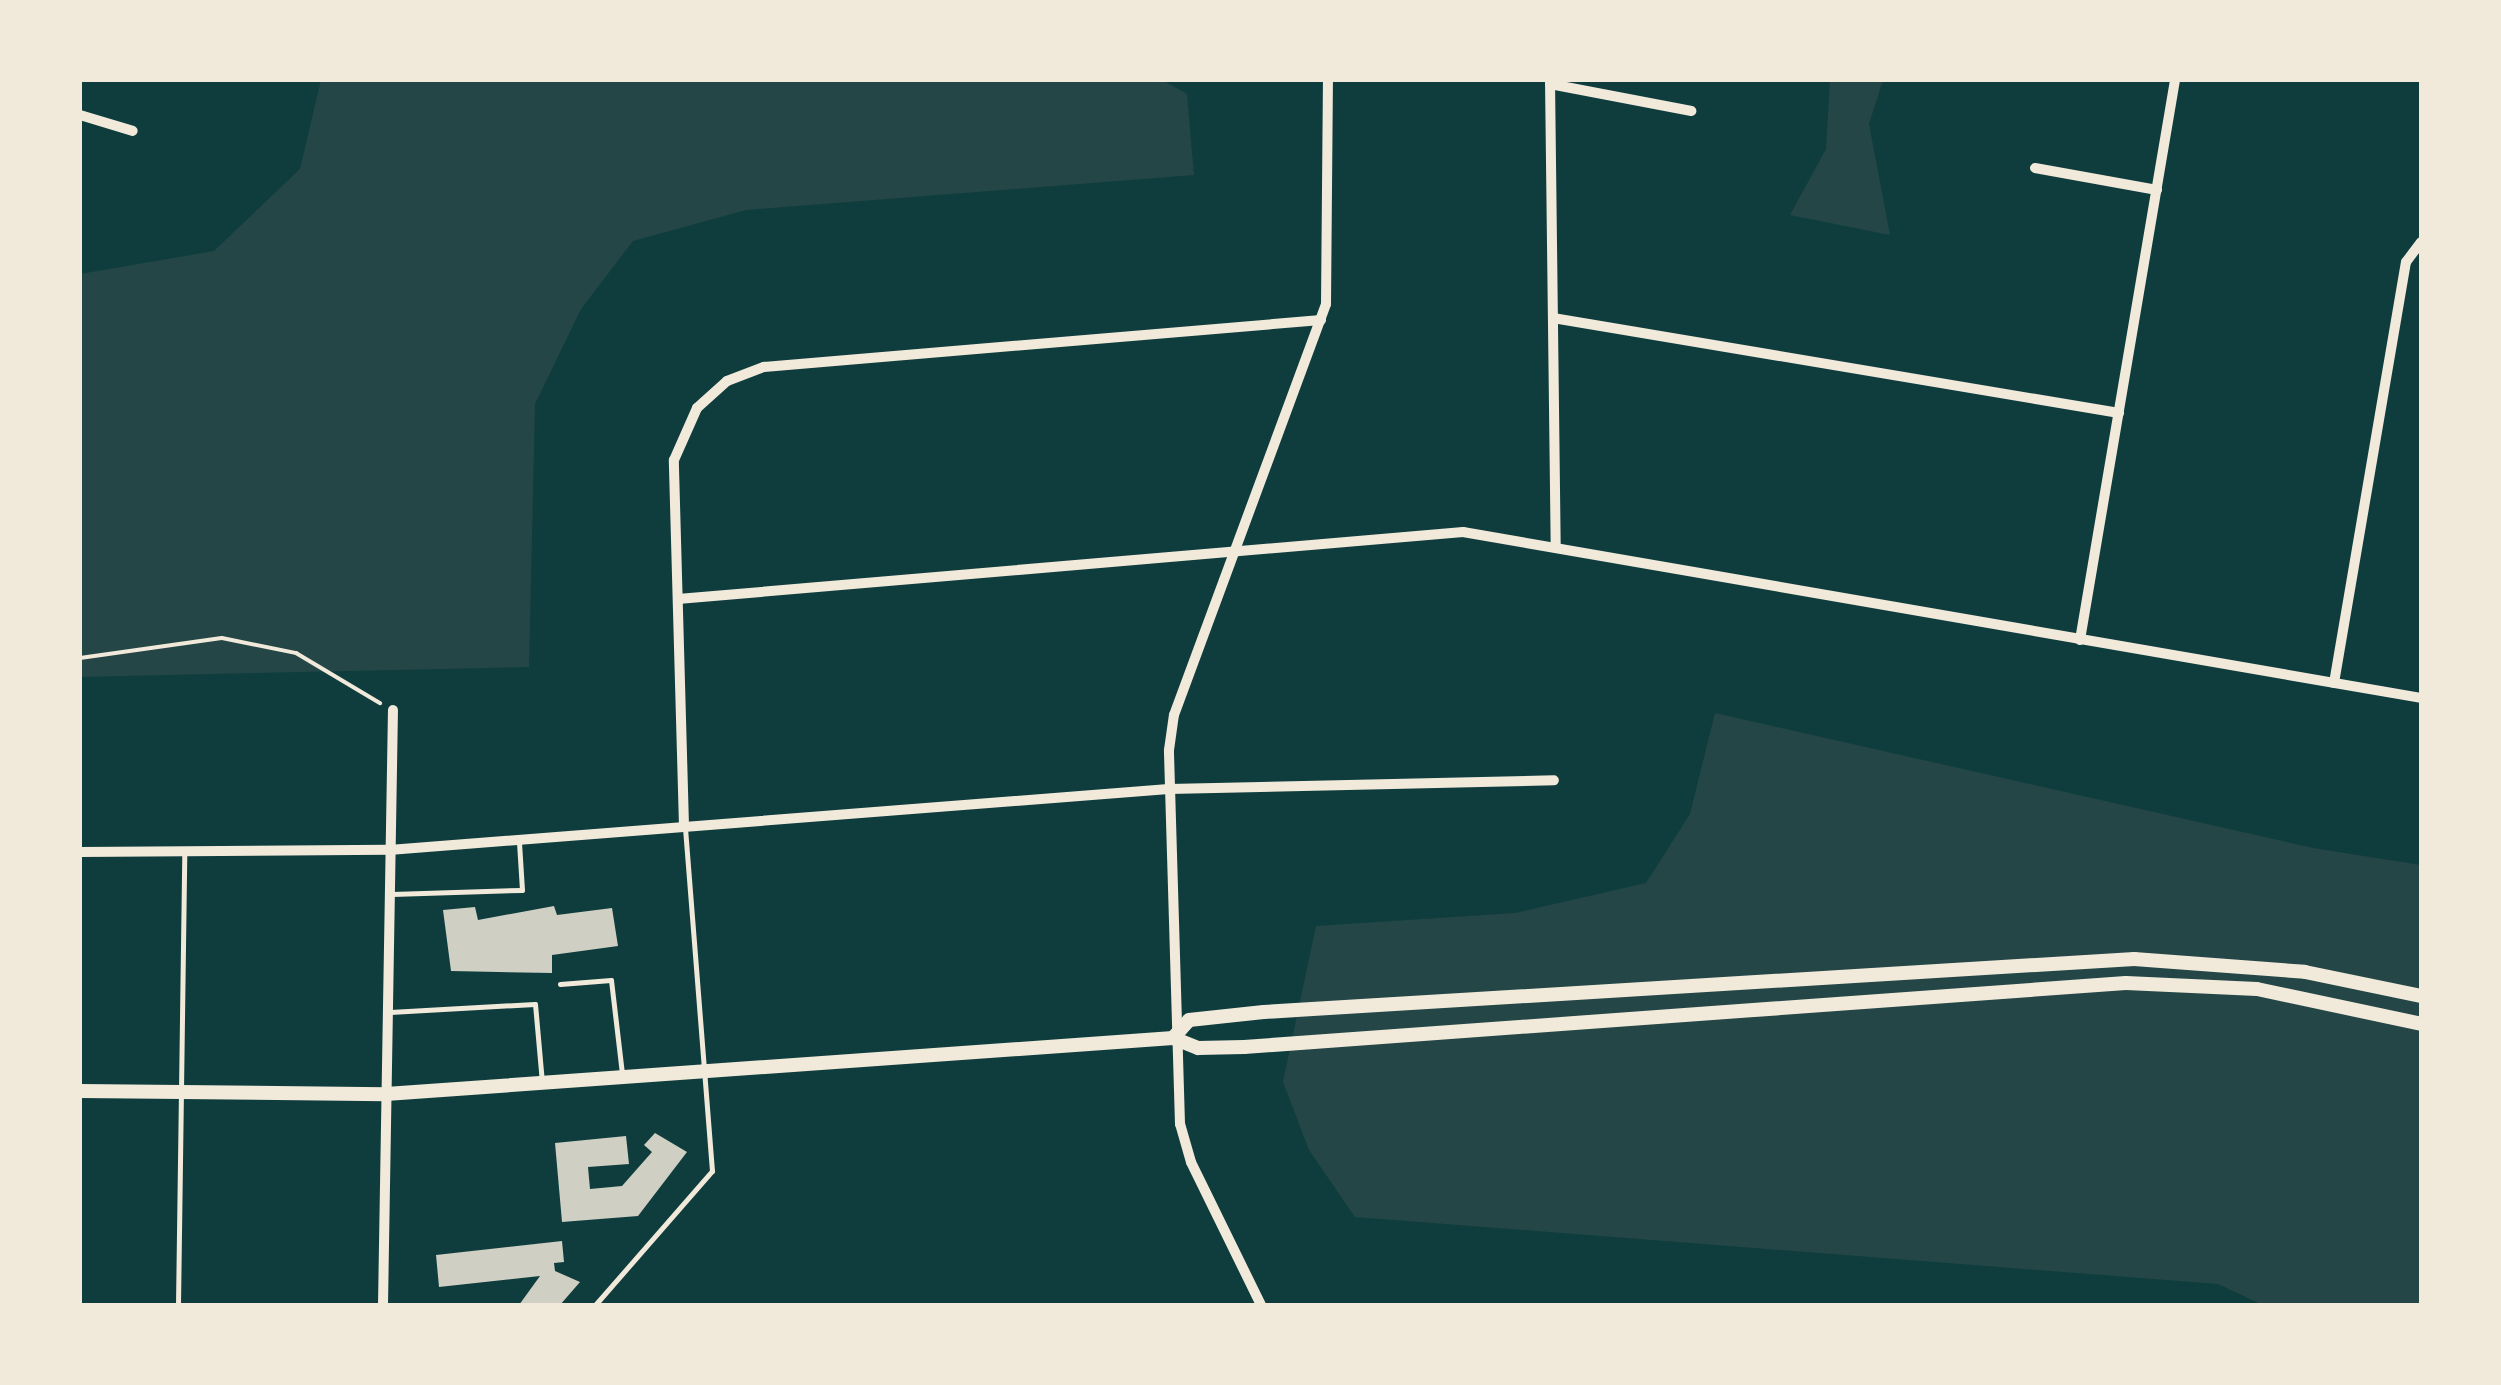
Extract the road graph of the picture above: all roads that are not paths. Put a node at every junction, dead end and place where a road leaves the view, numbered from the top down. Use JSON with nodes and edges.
{"nodes":[{"id":1,"x":1328,"y":80,"type":"edge"},
{"id":2,"x":2175,"y":80,"type":"edge"},
{"id":3,"x":1550,"y":82,"type":"edge"},
{"id":4,"x":1691,"y":112,"type":"dead end"},
{"id":5,"x":80,"y":115,"type":"edge"},
{"id":6,"x":133,"y":131,"type":"dead end"},
{"id":7,"x":2035,"y":168,"type":"dead end"},
{"id":8,"x":2157,"y":190,"type":"junction"},
{"id":9,"x":2421,"y":242,"type":"edge"},
{"id":10,"x":1554,"y":318,"type":"junction"},
{"id":11,"x":1320,"y":320,"type":"junction"},
{"id":12,"x":2118,"y":413,"type":"junction"},
{"id":13,"x":1556,"y":544,"type":"junction"},
{"id":14,"x":1236,"y":550,"type":"junction"},
{"id":15,"x":678,"y":598,"type":"junction"},
{"id":16,"x":2080,"y":640,"type":"junction"},
{"id":17,"x":2334,"y":682,"type":"junction"},
{"id":18,"x":2421,"y":698,"type":"edge"},
{"id":19,"x":393,"y":710,"type":"road end"},
{"id":20,"x":1554,"y":780,"type":"dead end"},
{"id":21,"x":1168,"y":789,"type":"junction"},
{"id":22,"x":684,"y":826,"type":"junction"},
{"id":23,"x":519,"y":842,"type":"junction"},
{"id":24,"x":389,"y":850,"type":"junction"},
{"id":25,"x":80,"y":852,"type":"edge"},
{"id":26,"x":184,"y":854,"type":"junction"},
{"id":27,"x":389,"y":894,"type":"junction"},
{"id":28,"x":560,"y":984,"type":"dead end"},
{"id":29,"x":2421,"y":996,"type":"edge"},
{"id":30,"x":387,"y":1012,"type":"junction"},
{"id":31,"x":2421,"y":1024,"type":"edge"},
{"id":32,"x":1173,"y":1038,"type":"junction"},
{"id":33,"x":709,"y":1070,"type":"junction"},
{"id":34,"x":622,"y":1077,"type":"junction"},
{"id":35,"x":542,"y":1083,"type":"junction"},
{"id":36,"x":80,"y":1091,"type":"edge"},
{"id":37,"x":180,"y":1092,"type":"junction"},
{"id":38,"x":386,"y":1094,"type":"junction"},
{"id":39,"x":178,"y":1305,"type":"edge"},
{"id":40,"x":383,"y":1305,"type":"edge"},
{"id":41,"x":595,"y":1305,"type":"edge"},
{"id":42,"x":1261,"y":1305,"type":"edge"}],
"edges":[{"from":1,"to":11,"type":"street"},
{"from":2,"to":8,"type":"street"},
{"from":3,"to":4,"type":"street"},
{"from":3,"to":10,"type":"street"},
{"from":5,"to":6,"type":"street"},
{"from":7,"to":8,"type":"street"},
{"from":8,"to":12,"type":"street"},
{"from":9,"to":17,"type":"street"},
{"from":10,"to":12,"type":"street"},
{"from":10,"to":13,"type":"street"},
{"from":11,"to":14,"type":"street"},
{"from":11,"to":15,"type":"street"},
{"from":12,"to":16,"type":"street"},
{"from":13,"to":14,"type":"street"},
{"from":13,"to":16,"type":"street"},
{"from":14,"to":15,"type":"street"},
{"from":14,"to":21,"type":"street"},
{"from":15,"to":22,"type":"street"},
{"from":16,"to":17,"type":"street"},
{"from":17,"to":18,"type":"street"},
{"from":19,"to":24,"type":"street"},
{"from":20,"to":21,"type":"street"},
{"from":21,"to":22,"type":"street"},
{"from":21,"to":32,"type":"street"},
{"from":22,"to":23,"type":"street"},
{"from":22,"to":33,"type":"lane"},
{"from":23,"to":24,"type":"street"},
{"from":23,"to":27,"type":"lane"},
{"from":24,"to":26,"type":"street"},
{"from":24,"to":27,"type":"street"},
{"from":25,"to":26,"type":"street"},
{"from":26,"to":37,"type":"lane"},
{"from":27,"to":30,"type":"street"},
{"from":28,"to":34,"type":"lane"},
{"from":29,"to":32,"type":"main road"},
{"from":30,"to":35,"type":"lane"},
{"from":30,"to":38,"type":"street"},
{"from":31,"to":32,"type":"main road"},
{"from":32,"to":33,"type":"main road"},
{"from":32,"to":42,"type":"street"},
{"from":33,"to":34,"type":"main road"},
{"from":33,"to":41,"type":"lane"},
{"from":34,"to":35,"type":"main road"},
{"from":35,"to":38,"type":"main road"},
{"from":36,"to":37,"type":"main road"},
{"from":37,"to":38,"type":"main road"},
{"from":37,"to":39,"type":"lane"},
{"from":38,"to":40,"type":"street"}]}
